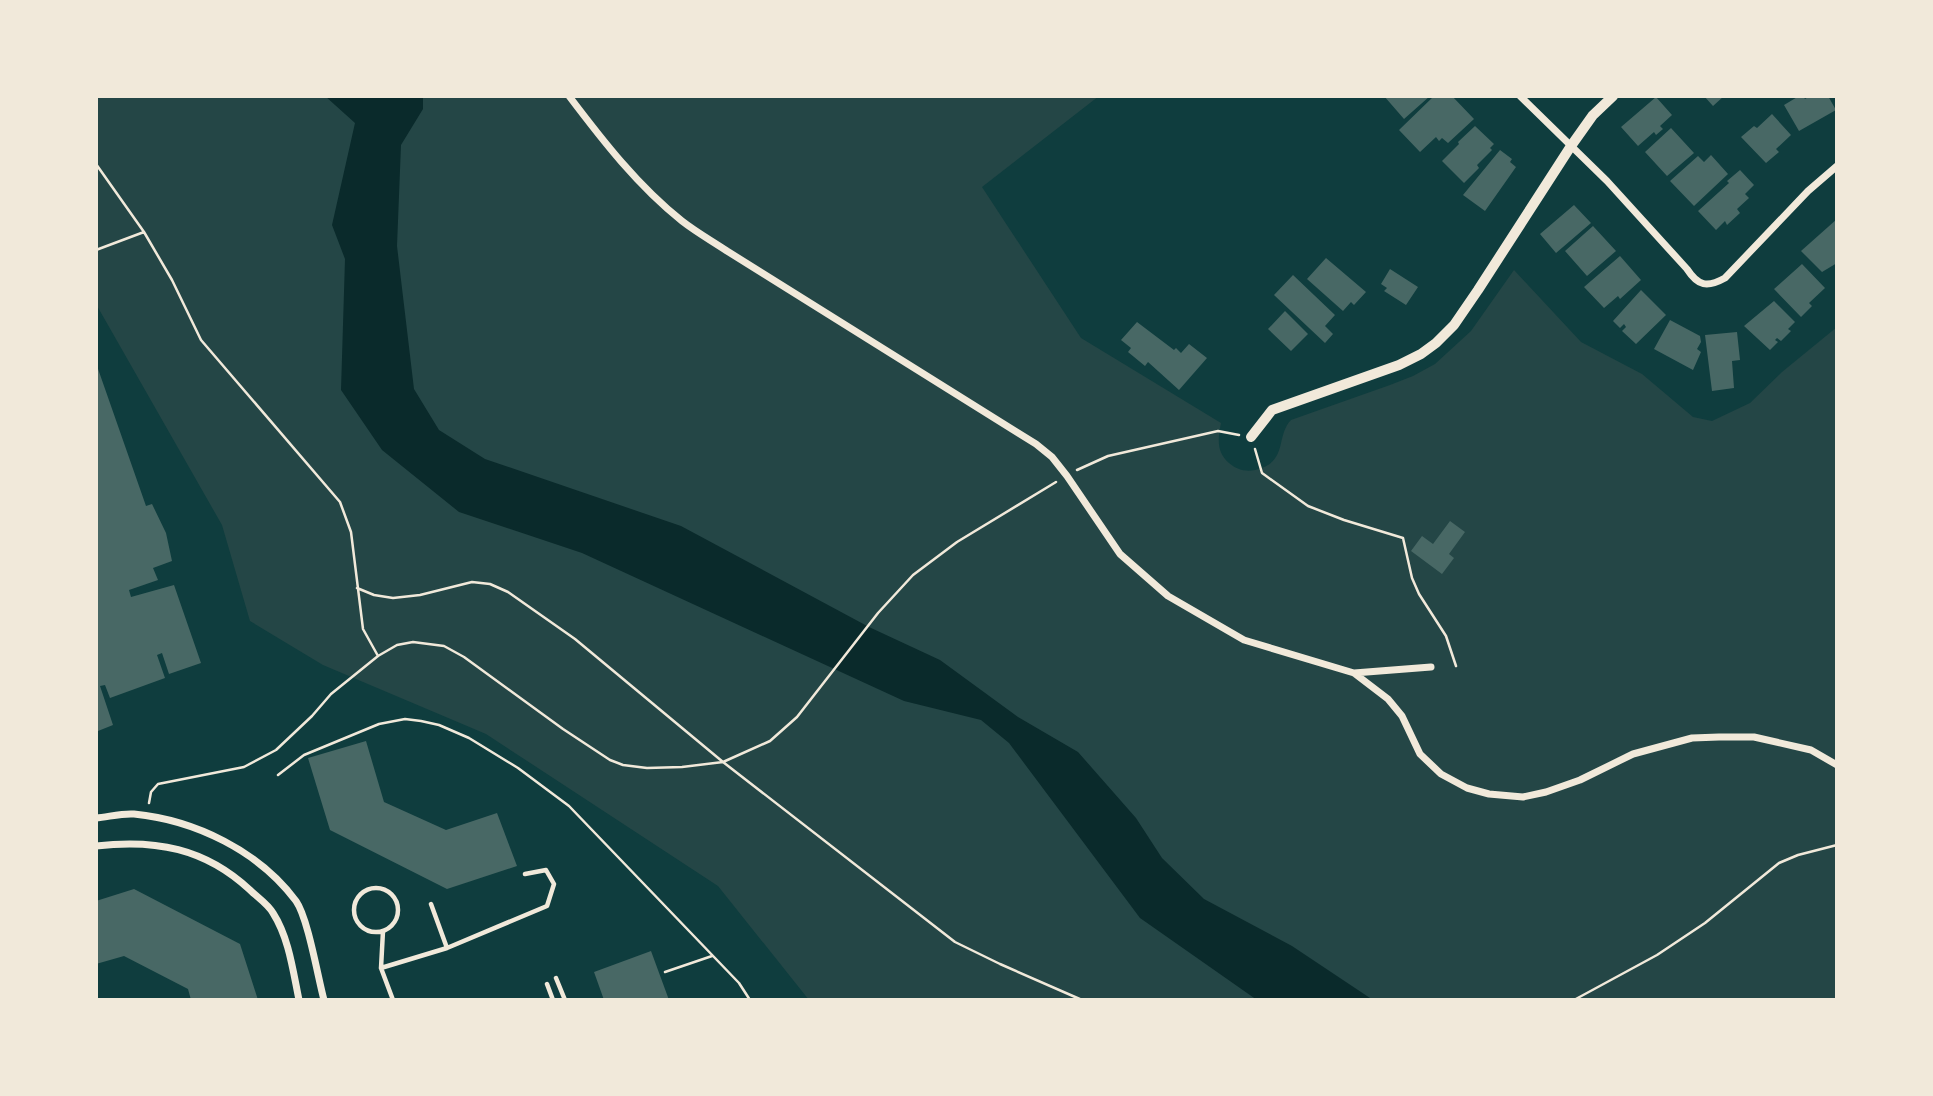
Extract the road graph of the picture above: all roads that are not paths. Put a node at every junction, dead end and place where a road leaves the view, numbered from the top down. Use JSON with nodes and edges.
{"nodes":[{"id":1,"x":569,"y":96,"type":"edge"},
{"id":2,"x":1520,"y":96,"type":"edge"},
{"id":3,"x":1614,"y":96,"type":"edge"},
{"id":4,"x":1570,"y":146,"type":"junction"},
{"id":5,"x":1837,"y":166,"type":"edge"},
{"id":6,"x":1251,"y":437,"type":"road end"},
{"id":7,"x":1431,"y":667,"type":"dead end"},
{"id":8,"x":1354,"y":673,"type":"junction"},
{"id":9,"x":1837,"y":765,"type":"edge"},
{"id":10,"x":96,"y":818,"type":"edge"},
{"id":11,"x":96,"y":846,"type":"edge"},
{"id":12,"x":525,"y":874,"type":"dead end"},
{"id":13,"x":431,"y":904,"type":"dead end"},
{"id":14,"x":383,"y":931,"type":"junction"},
{"id":15,"x":447,"y":948,"type":"junction"},
{"id":16,"x":381,"y":968,"type":"junction"},
{"id":17,"x":556,"y":978,"type":"dead end"},
{"id":18,"x":547,"y":984,"type":"dead end"},
{"id":19,"x":299,"y":1000,"type":"edge"},
{"id":20,"x":324,"y":1000,"type":"edge"},
{"id":21,"x":393,"y":1000,"type":"edge"},
{"id":22,"x":553,"y":1000,"type":"edge"},
{"id":23,"x":565,"y":1000,"type":"edge"}],
"edges":[{"from":1,"to":8,"type":"street"},
{"from":2,"to":4,"type":"street"},
{"from":3,"to":4,"type":"street"},
{"from":4,"to":5,"type":"street"},
{"from":4,"to":6,"type":"street"},
{"from":7,"to":8,"type":"street"},
{"from":8,"to":9,"type":"street"},
{"from":10,"to":20,"type":"street"},
{"from":11,"to":19,"type":"street"},
{"from":12,"to":15,"type":"lane"},
{"from":13,"to":15,"type":"lane"},
{"from":14,"to":14,"type":"lane"},
{"from":14,"to":16,"type":"lane"},
{"from":15,"to":16,"type":"lane"},
{"from":16,"to":21,"type":"lane"},
{"from":17,"to":23,"type":"lane"},
{"from":18,"to":22,"type":"lane"}]}
